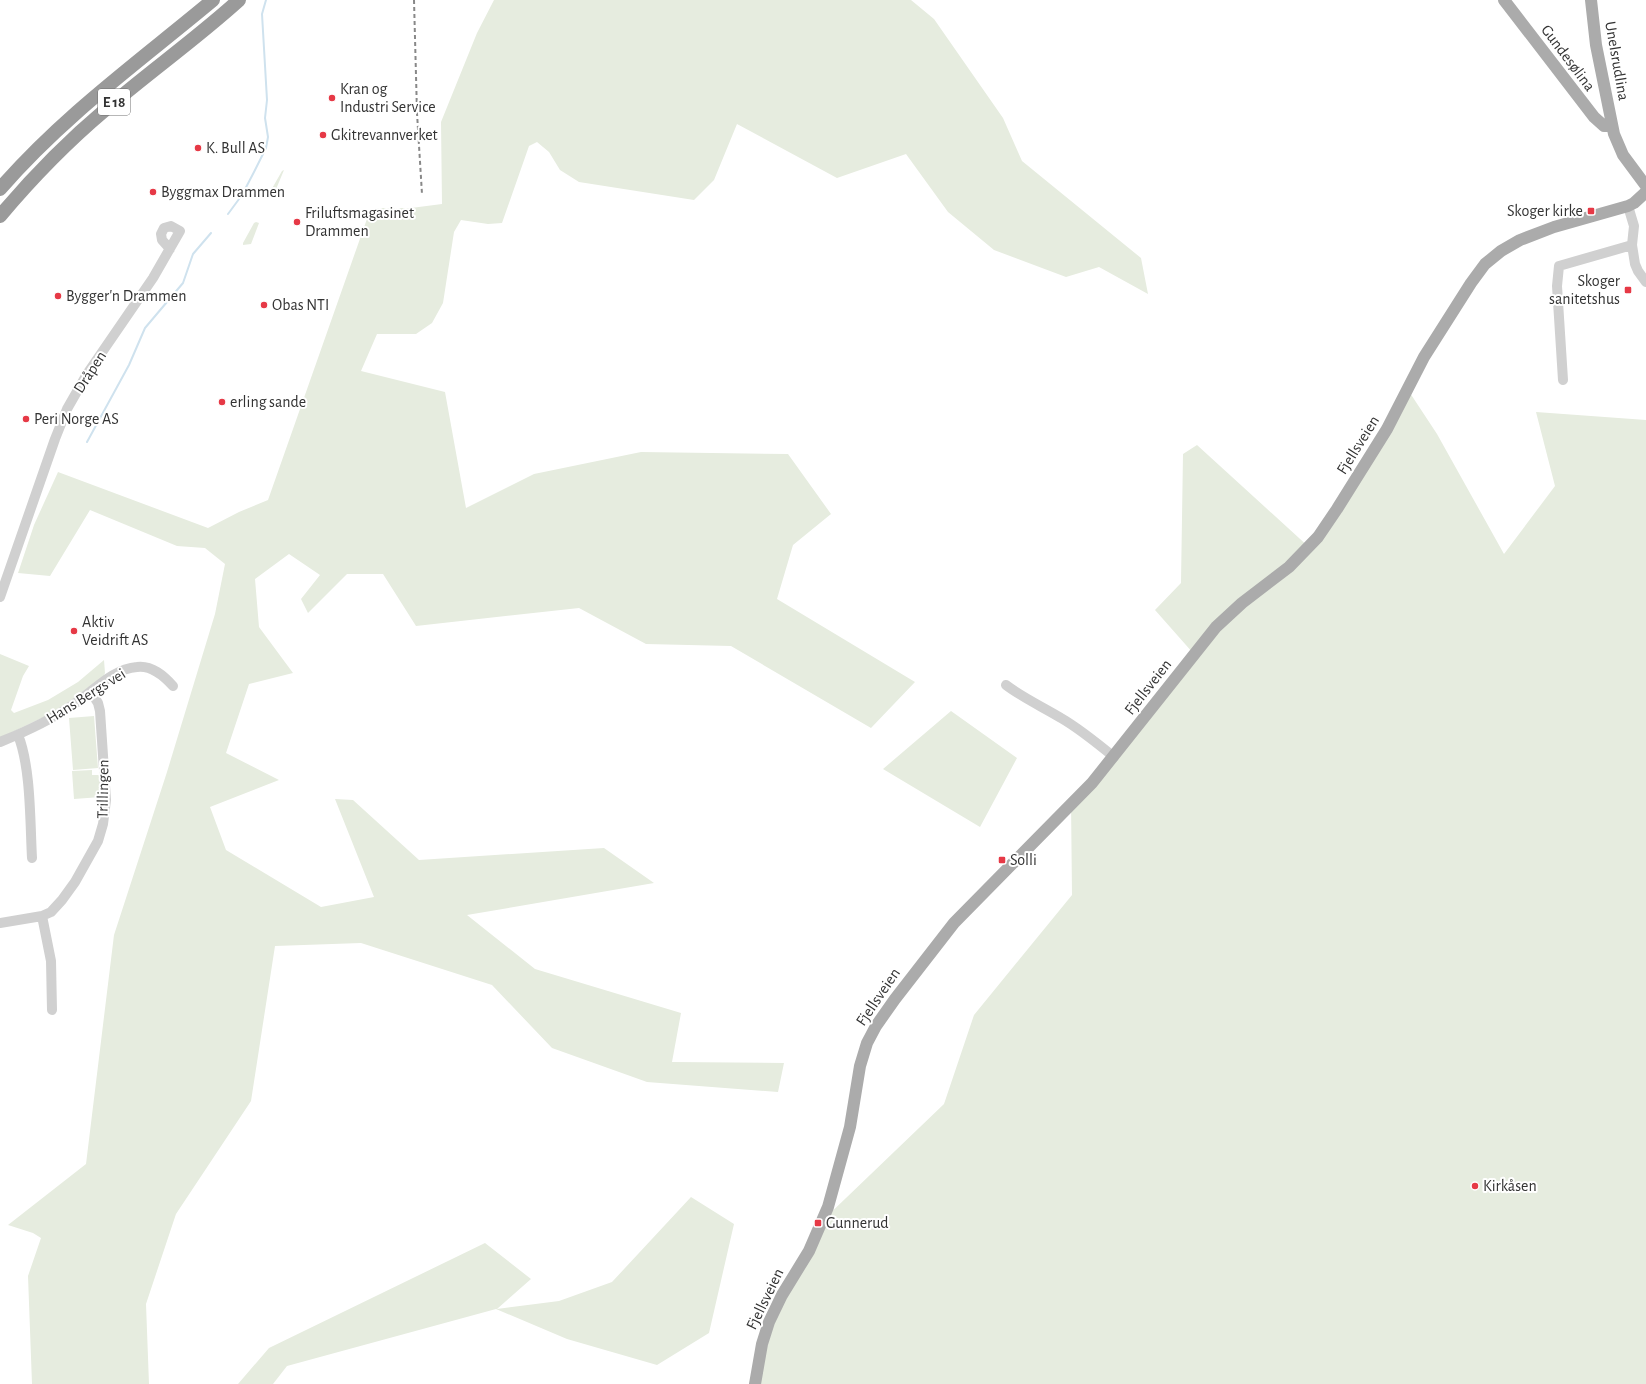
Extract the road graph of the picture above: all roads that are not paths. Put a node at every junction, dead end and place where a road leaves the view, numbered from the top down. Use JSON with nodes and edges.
{"nodes":[{"id":1,"x":213,"y":0,"type":"edge"},
{"id":2,"x":239,"y":0,"type":"edge"},
{"id":3,"x":1504,"y":0,"type":"edge"},
{"id":4,"x":1591,"y":0,"type":"edge"},
{"id":5,"x":1612,"y":126,"type":"junction"},
{"id":6,"x":1646,"y":186,"type":"edge"},
{"id":7,"x":0,"y":189,"type":"edge"},
{"id":8,"x":1646,"y":192,"type":"edge"},
{"id":9,"x":1628,"y":206,"type":"junction"},
{"id":10,"x":0,"y":216,"type":"edge"},
{"id":11,"x":1632,"y":245,"type":"junction"},
{"id":12,"x":170,"y":249,"type":"dead end"},
{"id":13,"x":1646,"y":282,"type":"edge"},
{"id":14,"x":1563,"y":380,"type":"dead end"},
{"id":15,"x":0,"y":597,"type":"edge"},
{"id":16,"x":1006,"y":685,"type":"dead end"},
{"id":17,"x":174,"y":686,"type":"dead end"},
{"id":18,"x":92,"y":692,"type":"junction"},
{"id":19,"x":18,"y":735,"type":"junction"},
{"id":20,"x":0,"y":742,"type":"edge"},
{"id":21,"x":1114,"y":757,"type":"junction"},
{"id":22,"x":32,"y":858,"type":"dead end"},
{"id":23,"x":42,"y":916,"type":"junction"},
{"id":24,"x":0,"y":923,"type":"edge"},
{"id":25,"x":52,"y":1010,"type":"dead end"},
{"id":26,"x":755,"y":1384,"type":"edge"}],
"edges":[{"from":1,"to":7,"type":"highway","number":"E 18"},
{"from":2,"to":10,"type":"highway","number":"E 18"},
{"from":3,"to":5,"type":"main road","name":"Gundesølina"},
{"from":4,"to":5,"type":"main road","name":"Unelsrudlina"},
{"from":5,"to":6,"type":"main road","name":"Unelsrudlina"},
{"from":8,"to":9,"type":"main road","name":"Fjellsveien"},
{"from":9,"to":11,"type":"street"},
{"from":9,"to":21,"type":"main road","name":"Fjellsveien"},
{"from":11,"to":13,"type":"street"},
{"from":11,"to":14,"type":"street"},
{"from":12,"to":15,"type":"street","name":"Dråpen"},
{"from":16,"to":21,"type":"street"},
{"from":17,"to":18,"type":"street","name":"Hans Bergs vei"},
{"from":18,"to":19,"type":"street","name":"Hans Bergs vei"},
{"from":18,"to":23,"type":"street","name":"Trillingen"},
{"from":19,"to":20,"type":"street","name":"Hans Bergs vei"},
{"from":19,"to":22,"type":"street"},
{"from":21,"to":26,"type":"main road","name":"Fjellsveien"},
{"from":23,"to":24,"type":"street","name":"Trillingen"},
{"from":23,"to":25,"type":"street"}]}
